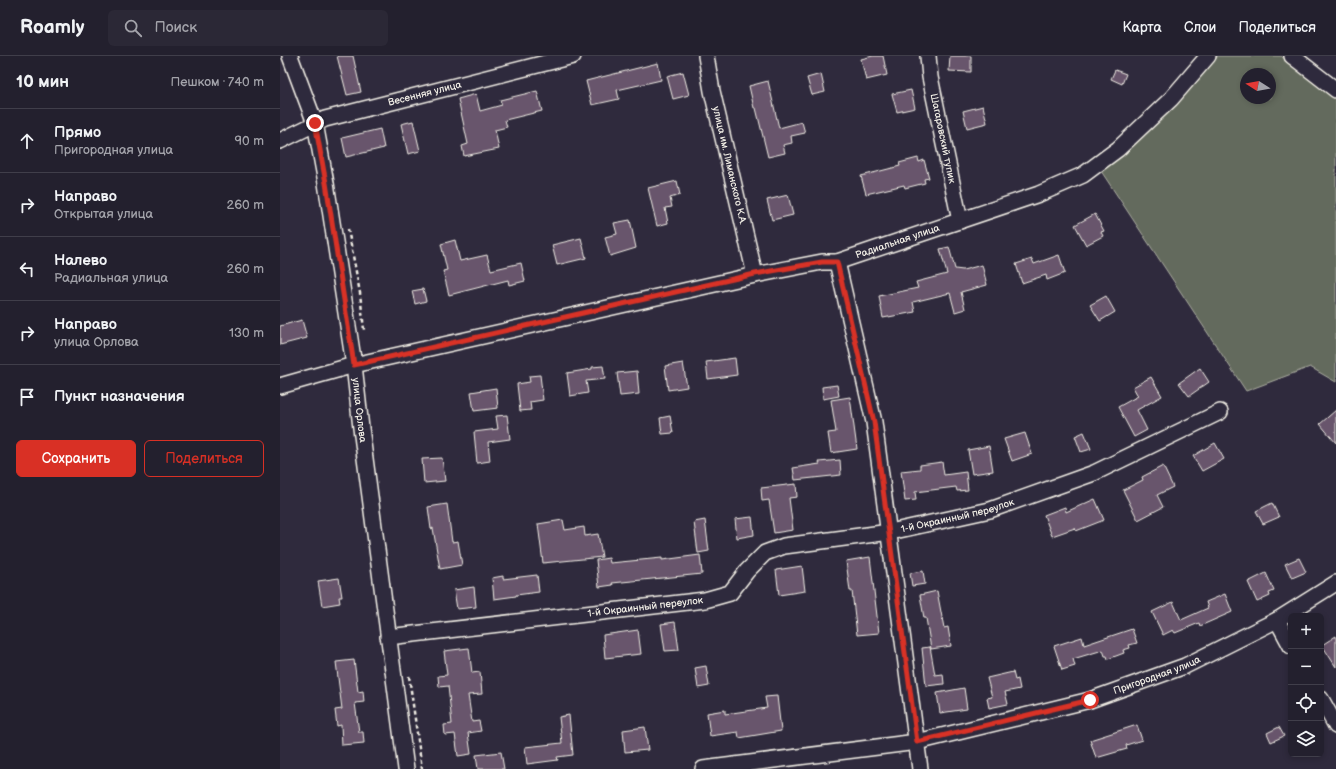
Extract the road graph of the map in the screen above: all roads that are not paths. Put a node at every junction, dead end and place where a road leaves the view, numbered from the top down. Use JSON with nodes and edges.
{"nodes":[{"id":1,"x":290,"y":56,"type":"edge"},
{"id":2,"x":574,"y":56,"type":"edge"},
{"id":3,"x":706,"y":56,"type":"edge"},
{"id":4,"x":928,"y":56,"type":"edge"},
{"id":5,"x":1208,"y":56,"type":"edge"},
{"id":6,"x":1292,"y":56,"type":"edge"},
{"id":7,"x":1336,"y":90,"type":"edge"},
{"id":8,"x":315,"y":123,"type":"junction"},
{"id":9,"x":280,"y":140,"type":"edge"},
{"id":10,"x":960,"y":221,"type":"junction"},
{"id":11,"x":837,"y":262,"type":"junction"},
{"id":12,"x":755,"y":274,"type":"junction"},
{"id":13,"x":354,"y":365,"type":"junction"},
{"id":14,"x":280,"y":386,"type":"edge"},
{"id":15,"x":1220,"y":412,"type":"dead end"},
{"id":16,"x":890,"y":532,"type":"junction"},
{"id":17,"x":1336,"y":583,"type":"edge"},
{"id":18,"x":1276,"y":620,"type":"junction"},
{"id":19,"x":388,"y":637,"type":"junction"},
{"id":20,"x":1288,"y":641,"type":"edge"},
{"id":21,"x":1324,"y":704,"type":"edge"},
{"id":22,"x":1336,"y":726,"type":"edge"},
{"id":23,"x":917,"y":742,"type":"junction"},
{"id":24,"x":406,"y":769,"type":"edge"},
{"id":25,"x":703,"y":769,"type":"edge"},
{"id":26,"x":920,"y":769,"type":"edge"}],
"edges":[{"from":1,"to":8,"type":"street","name":"улица Орлова"},
{"from":2,"to":8,"type":"street","name":"Весенняя улица"},
{"from":3,"to":12,"type":"street","name":"улица им. Лиманского К.А."},
{"from":4,"to":10,"type":"street","name":"Шагаровский тупик"},
{"from":5,"to":10,"type":"street","name":"Радиальная улица"},
{"from":6,"to":7,"type":"street"},
{"from":8,"to":9,"type":"street","name":"Весенняя улица"},
{"from":8,"to":13,"type":"street","name":"улица Орлова"},
{"from":10,"to":11,"type":"street","name":"Радиальная улица"},
{"from":11,"to":12,"type":"street","name":"Радиальная улица"},
{"from":11,"to":16,"type":"street"},
{"from":12,"to":13,"type":"street","name":"Радиальная улица"},
{"from":13,"to":14,"type":"street","name":"Радиальная улица"},
{"from":13,"to":19,"type":"street","name":"улица Орлова"},
{"from":15,"to":16,"type":"street","name":"1-й Окраинный переулок"},
{"from":16,"to":19,"type":"street","name":"1-й Окраинный переулок"},
{"from":16,"to":23,"type":"street"},
{"from":17,"to":18,"type":"street","name":"Пригородная улица"},
{"from":18,"to":20,"type":"street"},
{"from":18,"to":23,"type":"street","name":"Пригородная улица"},
{"from":19,"to":24,"type":"street","name":"улица Орлова"},
{"from":21,"to":22,"type":"street"},
{"from":23,"to":25,"type":"street","name":"Пригородная улица"},
{"from":23,"to":26,"type":"street"}]}
